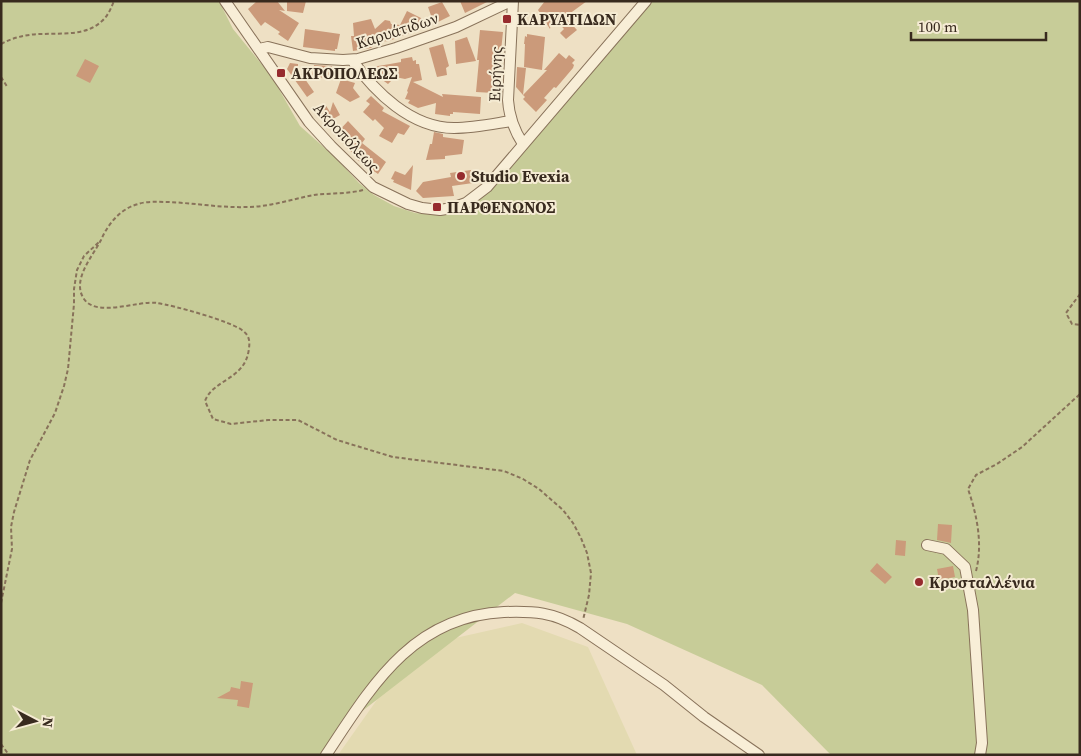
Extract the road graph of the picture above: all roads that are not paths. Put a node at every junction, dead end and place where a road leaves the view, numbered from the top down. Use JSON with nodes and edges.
{"nodes":[{"id":1,"x":225,"y":1,"type":"edge"},
{"id":2,"x":512,"y":1,"type":"edge"},
{"id":3,"x":646,"y":1,"type":"edge"},
{"id":4,"x":259,"y":49,"type":"junction"},
{"id":5,"x":352,"y":60,"type":"junction"},
{"id":6,"x":511,"y":121,"type":"junction"},
{"id":7,"x":523,"y":144,"type":"junction"},
{"id":8,"x":927,"y":545,"type":"dead end"},
{"id":9,"x":326,"y":755,"type":"edge"},
{"id":10,"x":759,"y":755,"type":"edge"},
{"id":11,"x":980,"y":755,"type":"edge"}],
"edges":[{"from":1,"to":4,"type":"street","name":"Ακροπόλεως"},
{"from":2,"to":5,"type":"street","name":"Καρυάτιδων"},
{"from":2,"to":6,"type":"street","name":"Ειρήνης"},
{"from":3,"to":7,"type":"street","name":"Ακροπόλεως"},
{"from":4,"to":5,"type":"street","name":"Καρυάτιδων"},
{"from":4,"to":7,"type":"street","name":"Ακροπόλεως"},
{"from":5,"to":6,"type":"street"},
{"from":6,"to":7,"type":"street","name":"Ειρήνης"},
{"from":8,"to":11,"type":"street"},
{"from":9,"to":10,"type":"street"}]}
